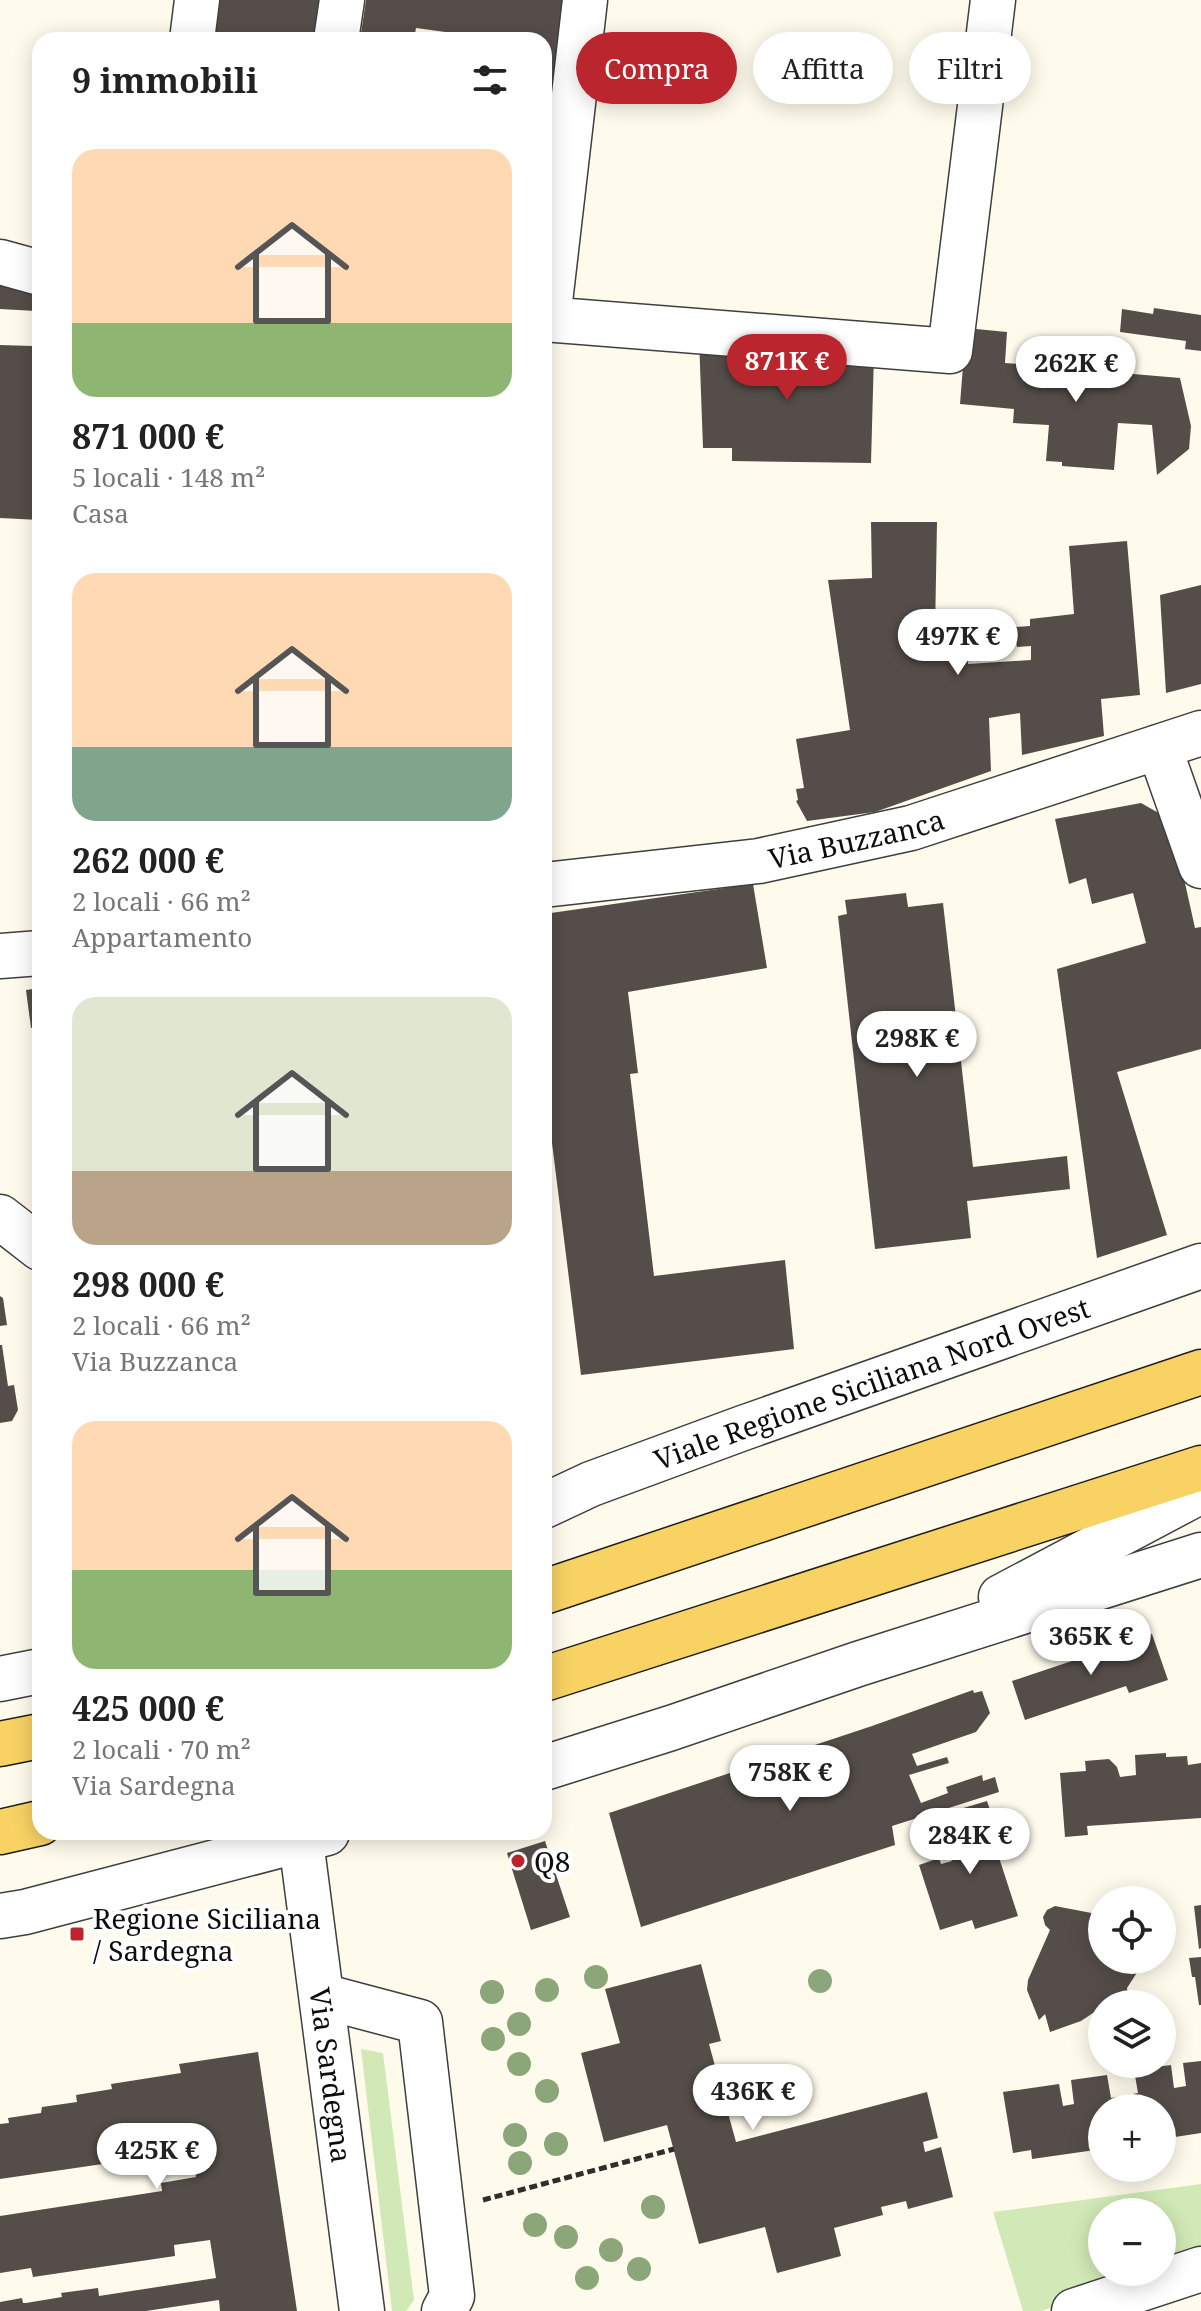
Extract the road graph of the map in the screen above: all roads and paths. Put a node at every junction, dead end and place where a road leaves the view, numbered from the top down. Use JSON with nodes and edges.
{"nodes":[{"id":1,"x":197,"y":0,"type":"edge"},
{"id":2,"x":342,"y":0,"type":"edge"},
{"id":3,"x":585,"y":0,"type":"edge"},
{"id":4,"x":993,"y":0,"type":"edge"},
{"id":5,"x":193,"y":32,"type":"edge"},
{"id":6,"x":337,"y":32,"type":"edge"},
{"id":7,"x":0,"y":262,"type":"edge"},
{"id":8,"x":552,"y":270,"type":"edge"},
{"id":9,"x":32,"y":271,"type":"edge"},
{"id":10,"x":552,"y":319,"type":"edge"},
{"id":11,"x":1201,"y":733,"type":"edge"},
{"id":12,"x":1159,"y":747,"type":"junction"},
{"id":13,"x":1201,"y":866,"type":"edge"},
{"id":14,"x":552,"y":884,"type":"edge"},
{"id":15,"x":32,"y":954,"type":"edge"},
{"id":16,"x":0,"y":956,"type":"edge"},
{"id":17,"x":0,"y":1217,"type":"edge"},
{"id":18,"x":32,"y":1242,"type":"edge"},
{"id":19,"x":1201,"y":1266,"type":"edge"},
{"id":20,"x":1201,"y":1354,"type":"edge"},
{"id":21,"x":1201,"y":1372,"type":"edge"},
{"id":22,"x":1073,"y":1414,"type":"junction"},
{"id":23,"x":1201,"y":1468,"type":"edge"},
{"id":24,"x":1201,"y":1491,"type":"edge"},
{"id":25,"x":554,"y":1496,"type":"edge"},
{"id":26,"x":1201,"y":1555,"type":"edge"},
{"id":27,"x":552,"y":1589,"type":"edge"},
{"id":28,"x":858,"y":1664,"type":"junction"},
{"id":29,"x":32,"y":1673,"type":"edge"},
{"id":30,"x":552,"y":1676,"type":"edge"},
{"id":31,"x":0,"y":1679,"type":"edge"},
{"id":32,"x":32,"y":1738,"type":"edge"},
{"id":33,"x":0,"y":1744,"type":"edge"},
{"id":34,"x":552,"y":1766,"type":"edge"},
{"id":35,"x":32,"y":1825,"type":"edge"},
{"id":36,"x":0,"y":1832,"type":"edge"},
{"id":37,"x":300,"y":1840,"type":"edge"},
{"id":38,"x":315,"y":1840,"type":"edge"},
{"id":39,"x":0,"y":1916,"type":"edge"},
{"id":40,"x":322,"y":1996,"type":"junction"},
{"id":41,"x":674,"y":2149,"type":"dead end"},
{"id":42,"x":476,"y":2202,"type":"dead end"},
{"id":43,"x":1201,"y":2269,"type":"edge"},
{"id":44,"x":362,"y":2311,"type":"edge"},
{"id":45,"x":444,"y":2311,"type":"edge"},
{"id":46,"x":1074,"y":2311,"type":"edge"}],
"edges":[{"from":1,"to":5,"type":"street"},
{"from":2,"to":6,"type":"street"},
{"from":3,"to":8,"type":"street"},
{"from":4,"to":10,"type":"street"},
{"from":7,"to":9,"type":"street"},
{"from":11,"to":12,"type":"street","name":"Via Buzzanca"},
{"from":12,"to":13,"type":"street"},
{"from":12,"to":14,"type":"street","name":"Via Buzzanca"},
{"from":15,"to":16,"type":"street"},
{"from":17,"to":18,"type":"street"},
{"from":19,"to":25,"type":"street","name":"Viale Regione Siciliana Nord Ovest"},
{"from":20,"to":22,"type":"street"},
{"from":21,"to":22,"type":"main road"},
{"from":22,"to":27,"type":"main road"},
{"from":23,"to":30,"type":"main road"},
{"from":24,"to":28,"type":"street"},
{"from":26,"to":28,"type":"street"},
{"from":28,"to":34,"type":"street"},
{"from":29,"to":31,"type":"street"},
{"from":32,"to":33,"type":"main road"},
{"from":35,"to":36,"type":"main road"},
{"from":37,"to":39,"type":"street"},
{"from":38,"to":40,"type":"street","name":"Via Sardegna"},
{"from":40,"to":44,"type":"street","name":"Via Sardegna"},
{"from":40,"to":45,"type":"street"},
{"from":41,"to":42,"type":"path"},
{"from":43,"to":46,"type":"street"}]}
